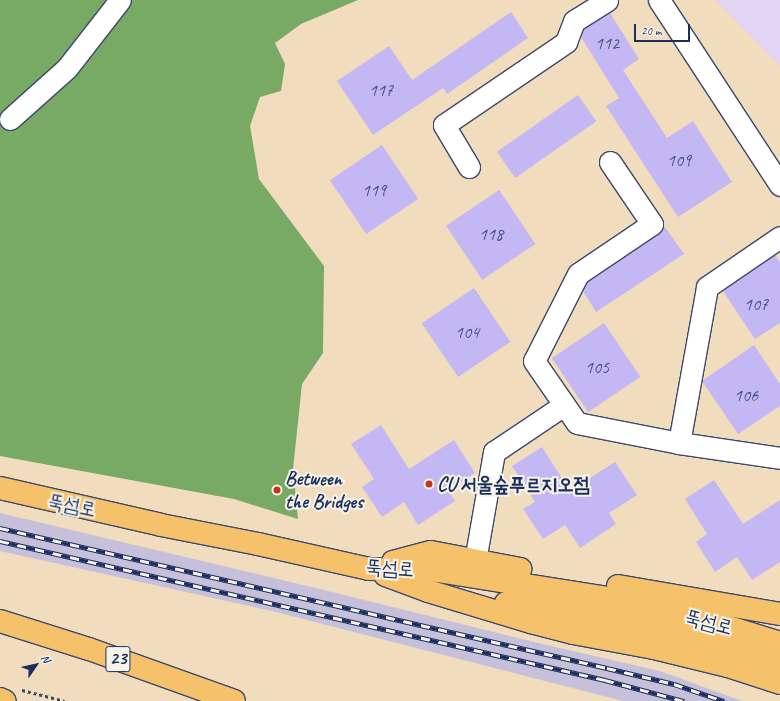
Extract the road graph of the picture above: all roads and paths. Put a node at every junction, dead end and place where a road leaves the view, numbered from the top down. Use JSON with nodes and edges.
{"nodes":[{"id":1,"x":120,"y":0,"type":"edge"},
{"id":2,"x":607,"y":0,"type":"edge"},
{"id":3,"x":659,"y":0,"type":"edge"},
{"id":4,"x":10,"y":119,"type":"dead end"},
{"id":5,"x":610,"y":162,"type":"dead end"},
{"id":6,"x":469,"y":167,"type":"dead end"},
{"id":7,"x":780,"y":185,"type":"edge"},
{"id":8,"x":780,"y":237,"type":"edge"},
{"id":9,"x":564,"y":405,"type":"junction"},
{"id":10,"x":679,"y":443,"type":"junction"},
{"id":11,"x":780,"y":458,"type":"edge"},
{"id":12,"x":0,"y":488,"type":"edge"},
{"id":13,"x":475,"y":561,"type":"junction"},
{"id":14,"x":369,"y":568,"type":"junction"},
{"id":15,"x":428,"y":591,"type":"junction"},
{"id":16,"x":780,"y":614,"type":"edge"},
{"id":17,"x":0,"y":621,"type":"edge"},
{"id":18,"x":780,"y":643,"type":"edge"},
{"id":19,"x":780,"y":664,"type":"edge"},
{"id":20,"x":780,"y":683,"type":"edge"},
{"id":21,"x":7,"y":696,"type":"edge"},
{"id":22,"x":65,"y":701,"type":"edge"},
{"id":23,"x":234,"y":701,"type":"edge"}],
"edges":[{"from":1,"to":4,"type":"street"},
{"from":2,"to":6,"type":"street"},
{"from":3,"to":7,"type":"street"},
{"from":5,"to":9,"type":"street"},
{"from":8,"to":10,"type":"street"},
{"from":9,"to":10,"type":"street"},
{"from":9,"to":13,"type":"street"},
{"from":10,"to":11,"type":"street"},
{"from":12,"to":14,"type":"main road","name":"뚝섬로"},
{"from":13,"to":14,"type":"main road"},
{"from":13,"to":16,"type":"main road"},
{"from":14,"to":15,"type":"main road"},
{"from":14,"to":18,"type":"main road","name":"뚝섬로"},
{"from":15,"to":19,"type":"main road","name":"뚝섬로"},
{"from":15,"to":20,"type":"main road"},
{"from":17,"to":23,"type":"main road","number":"23"},
{"from":21,"to":22,"type":"path"}]}
